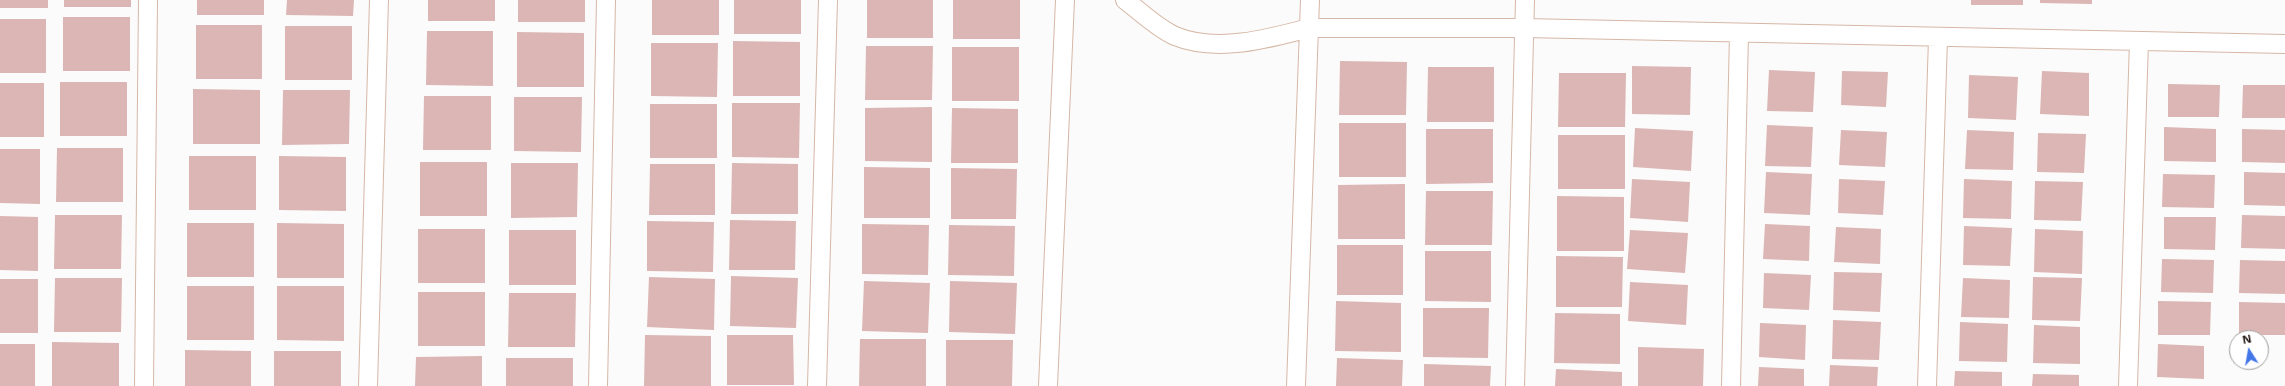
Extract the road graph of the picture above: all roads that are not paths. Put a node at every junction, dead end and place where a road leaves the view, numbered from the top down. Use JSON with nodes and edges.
{"nodes":[{"id":1,"x":148,"y":0,"type":"edge"},
{"id":2,"x":380,"y":0,"type":"edge"},
{"id":3,"x":606,"y":0,"type":"edge"},
{"id":4,"x":828,"y":0,"type":"edge"},
{"id":5,"x":1065,"y":0,"type":"edge"},
{"id":6,"x":1126,"y":0,"type":"edge"},
{"id":7,"x":1310,"y":0,"type":"edge"},
{"id":8,"x":1525,"y":0,"type":"edge"},
{"id":9,"x":1310,"y":28,"type":"junction"},
{"id":10,"x":1524,"y":28,"type":"junction"},
{"id":11,"x":1739,"y":34,"type":"junction"},
{"id":12,"x":1938,"y":38,"type":"junction"},
{"id":13,"x":2138,"y":41,"type":"junction"},
{"id":14,"x":2285,"y":44,"type":"edge"},
{"id":15,"x":144,"y":386,"type":"edge"},
{"id":16,"x":368,"y":386,"type":"edge"},
{"id":17,"x":598,"y":386,"type":"edge"},
{"id":18,"x":817,"y":386,"type":"edge"},
{"id":19,"x":1048,"y":386,"type":"edge"},
{"id":20,"x":1296,"y":386,"type":"edge"},
{"id":21,"x":1515,"y":386,"type":"edge"},
{"id":22,"x":1731,"y":386,"type":"edge"},
{"id":23,"x":1926,"y":386,"type":"edge"},
{"id":24,"x":2128,"y":386,"type":"edge"}],
"edges":[{"from":1,"to":15,"type":"lane"},
{"from":2,"to":16,"type":"lane"},
{"from":3,"to":17,"type":"lane"},
{"from":4,"to":18,"type":"lane"},
{"from":5,"to":19,"type":"lane"},
{"from":6,"to":9,"type":"lane"},
{"from":7,"to":9,"type":"lane"},
{"from":8,"to":10,"type":"lane"},
{"from":9,"to":10,"type":"lane"},
{"from":9,"to":20,"type":"lane"},
{"from":10,"to":11,"type":"lane"},
{"from":10,"to":21,"type":"lane"},
{"from":11,"to":12,"type":"lane"},
{"from":11,"to":22,"type":"lane"},
{"from":12,"to":13,"type":"lane"},
{"from":12,"to":23,"type":"lane"},
{"from":13,"to":14,"type":"lane"},
{"from":13,"to":24,"type":"lane"}]}
